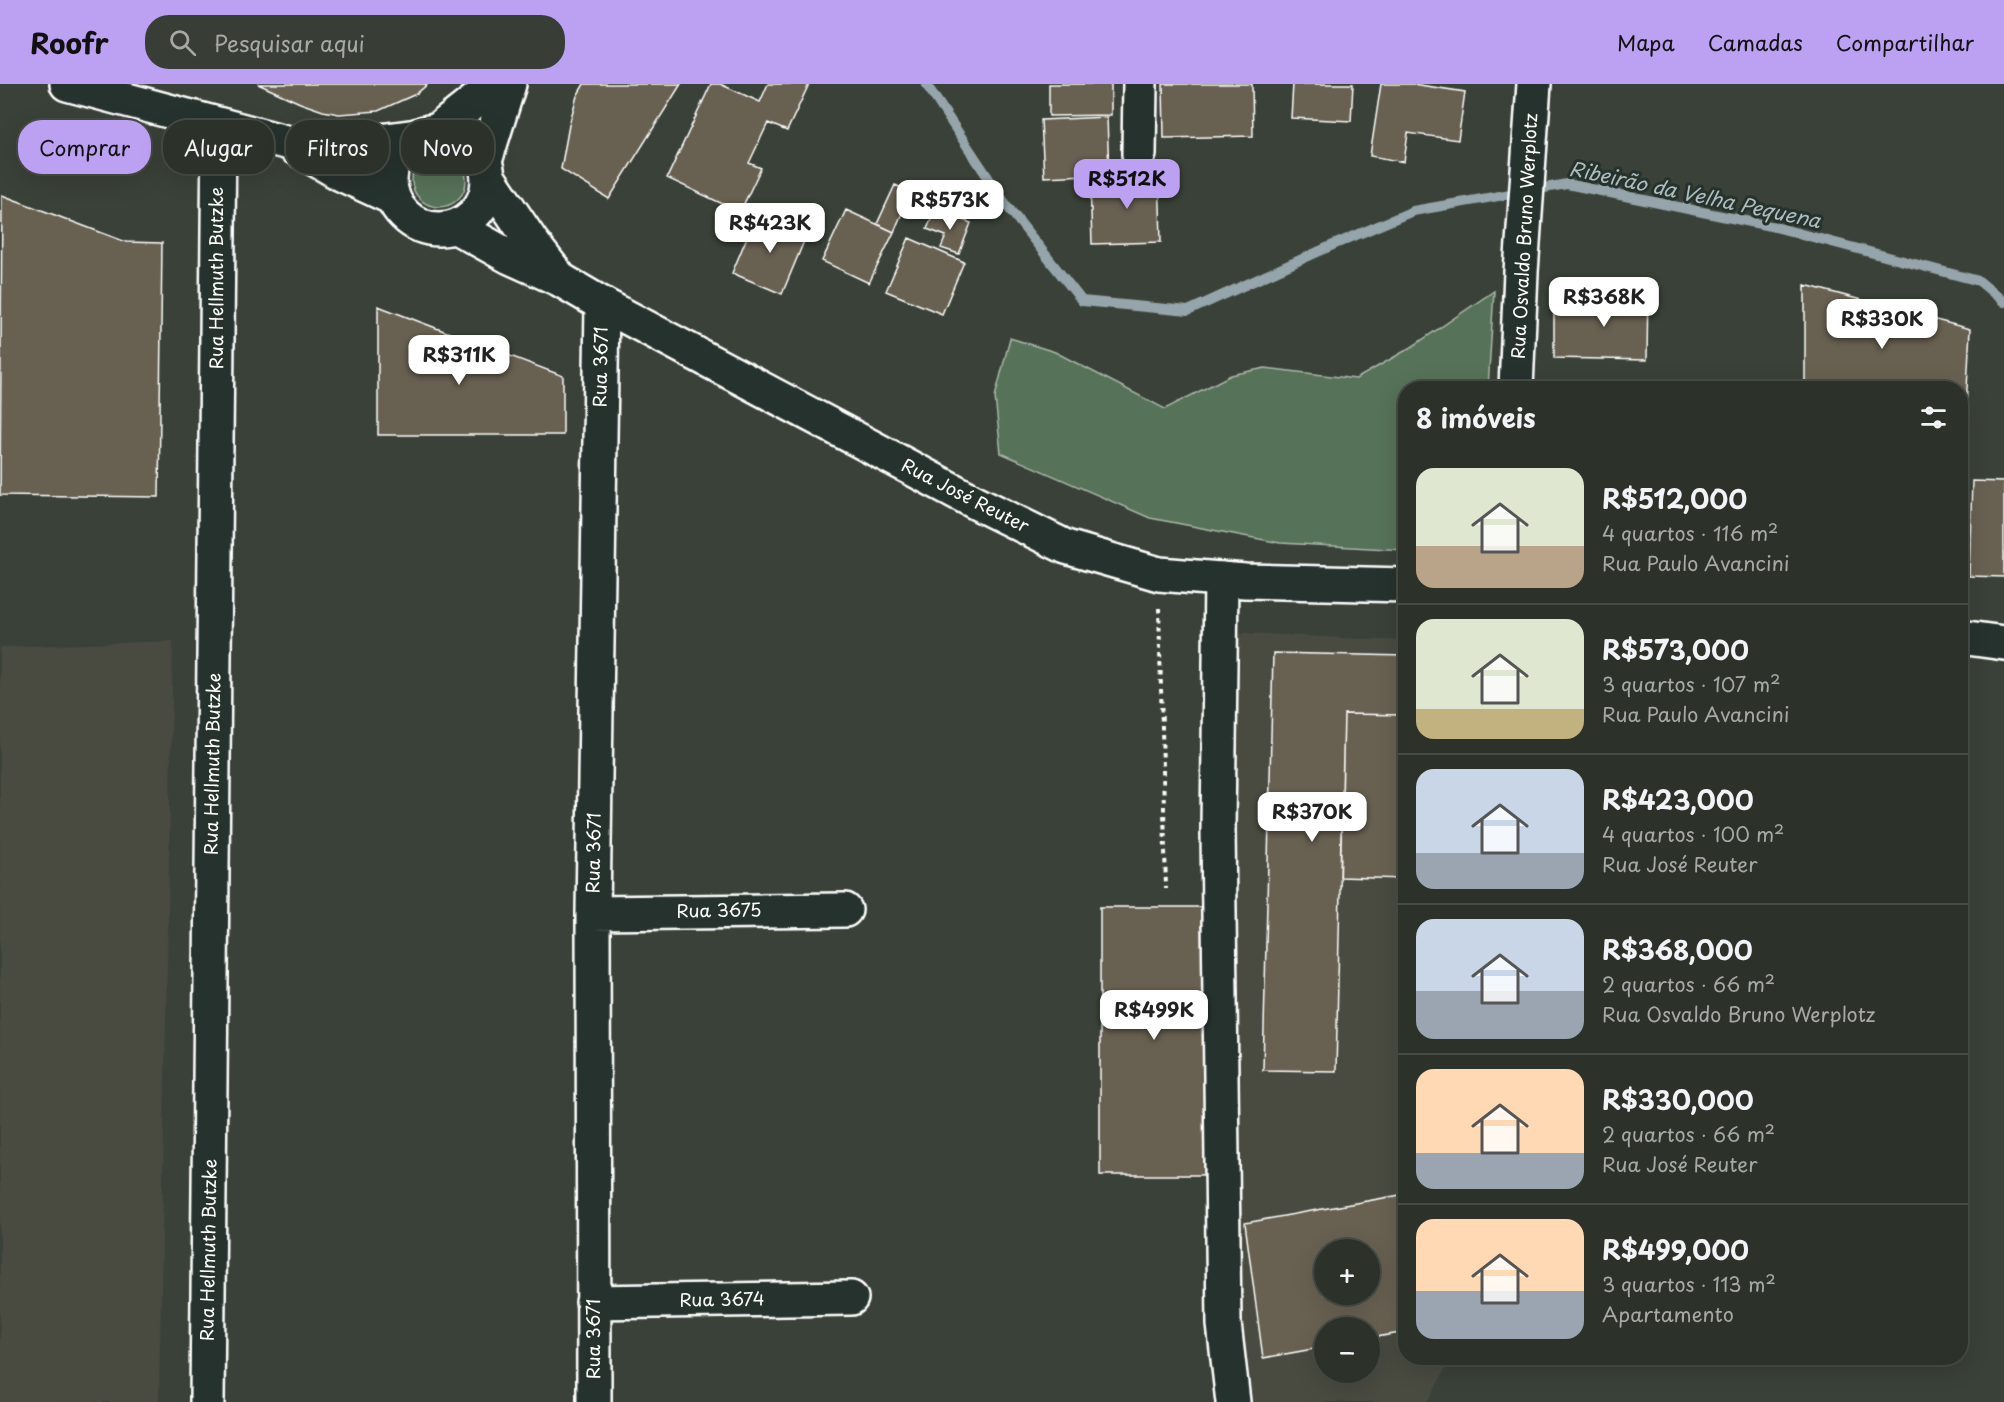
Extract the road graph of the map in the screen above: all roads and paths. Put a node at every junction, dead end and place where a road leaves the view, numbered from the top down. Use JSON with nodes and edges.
{"nodes":[{"id":1,"x":67,"y":84,"type":"edge"},
{"id":2,"x":492,"y":84,"type":"edge"},
{"id":3,"x":509,"y":84,"type":"edge"},
{"id":4,"x":1140,"y":84,"type":"edge"},
{"id":5,"x":1534,"y":84,"type":"edge"},
{"id":6,"x":200,"y":120,"type":"edge"},
{"id":7,"x":446,"y":120,"type":"edge"},
{"id":8,"x":494,"y":143,"type":"edge"},
{"id":9,"x":401,"y":148,"type":"edge"},
{"id":10,"x":1139,"y":154,"type":"dead end"},
{"id":11,"x":219,"y":174,"type":"edge"},
{"id":12,"x":341,"y":174,"type":"edge"},
{"id":13,"x":487,"y":174,"type":"edge"},
{"id":14,"x":489,"y":174,"type":"edge"},
{"id":15,"x":393,"y":198,"type":"junction"},
{"id":16,"x":456,"y":227,"type":"junction"},
{"id":17,"x":561,"y":280,"type":"junction"},
{"id":18,"x":602,"y":304,"type":"junction"},
{"id":19,"x":1516,"y":381,"type":"edge"},
{"id":20,"x":1159,"y":574,"type":"junction"},
{"id":21,"x":1221,"y":579,"type":"junction"},
{"id":22,"x":1398,"y":585,"type":"edge"},
{"id":23,"x":1968,"y":638,"type":"edge"},
{"id":24,"x":2004,"y":644,"type":"edge"},
{"id":25,"x":1166,"y":889,"type":"dead end"},
{"id":26,"x":845,"y":910,"type":"dead end"},
{"id":27,"x":593,"y":913,"type":"junction"},
{"id":28,"x":851,"y":1298,"type":"dead end"},
{"id":29,"x":593,"y":1302,"type":"junction"},
{"id":30,"x":207,"y":1402,"type":"edge"},
{"id":31,"x":594,"y":1402,"type":"edge"},
{"id":32,"x":1233,"y":1402,"type":"edge"}],
"edges":[{"from":1,"to":6,"type":"street"},
{"from":2,"to":7,"type":"street"},
{"from":3,"to":8,"type":"street"},
{"from":4,"to":10,"type":"street"},
{"from":5,"to":19,"type":"street","name":"Rua Osvaldo Bruno Werplotz"},
{"from":9,"to":15,"type":"street"},
{"from":11,"to":30,"type":"street","name":"Rua Hellmuth Butzke"},
{"from":12,"to":15,"type":"street"},
{"from":13,"to":16,"type":"street"},
{"from":14,"to":17,"type":"street","name":"Rua José Reuter"},
{"from":15,"to":16,"type":"street"},
{"from":16,"to":17,"type":"street","name":"Rua José Reuter"},
{"from":17,"to":18,"type":"street","name":"Rua José Reuter"},
{"from":18,"to":20,"type":"street","name":"Rua José Reuter"},
{"from":18,"to":27,"type":"street","name":"Rua 3671"},
{"from":20,"to":21,"type":"street","name":"Rua José Reuter"},
{"from":20,"to":25,"type":"path"},
{"from":21,"to":22,"type":"street","name":"Rua José Reuter"},
{"from":21,"to":32,"type":"street"},
{"from":23,"to":24,"type":"street"},
{"from":26,"to":27,"type":"street","name":"Rua 3675"},
{"from":27,"to":29,"type":"street","name":"Rua 3671"},
{"from":28,"to":29,"type":"street","name":"Rua 3674"},
{"from":29,"to":31,"type":"street","name":"Rua 3671"}]}
